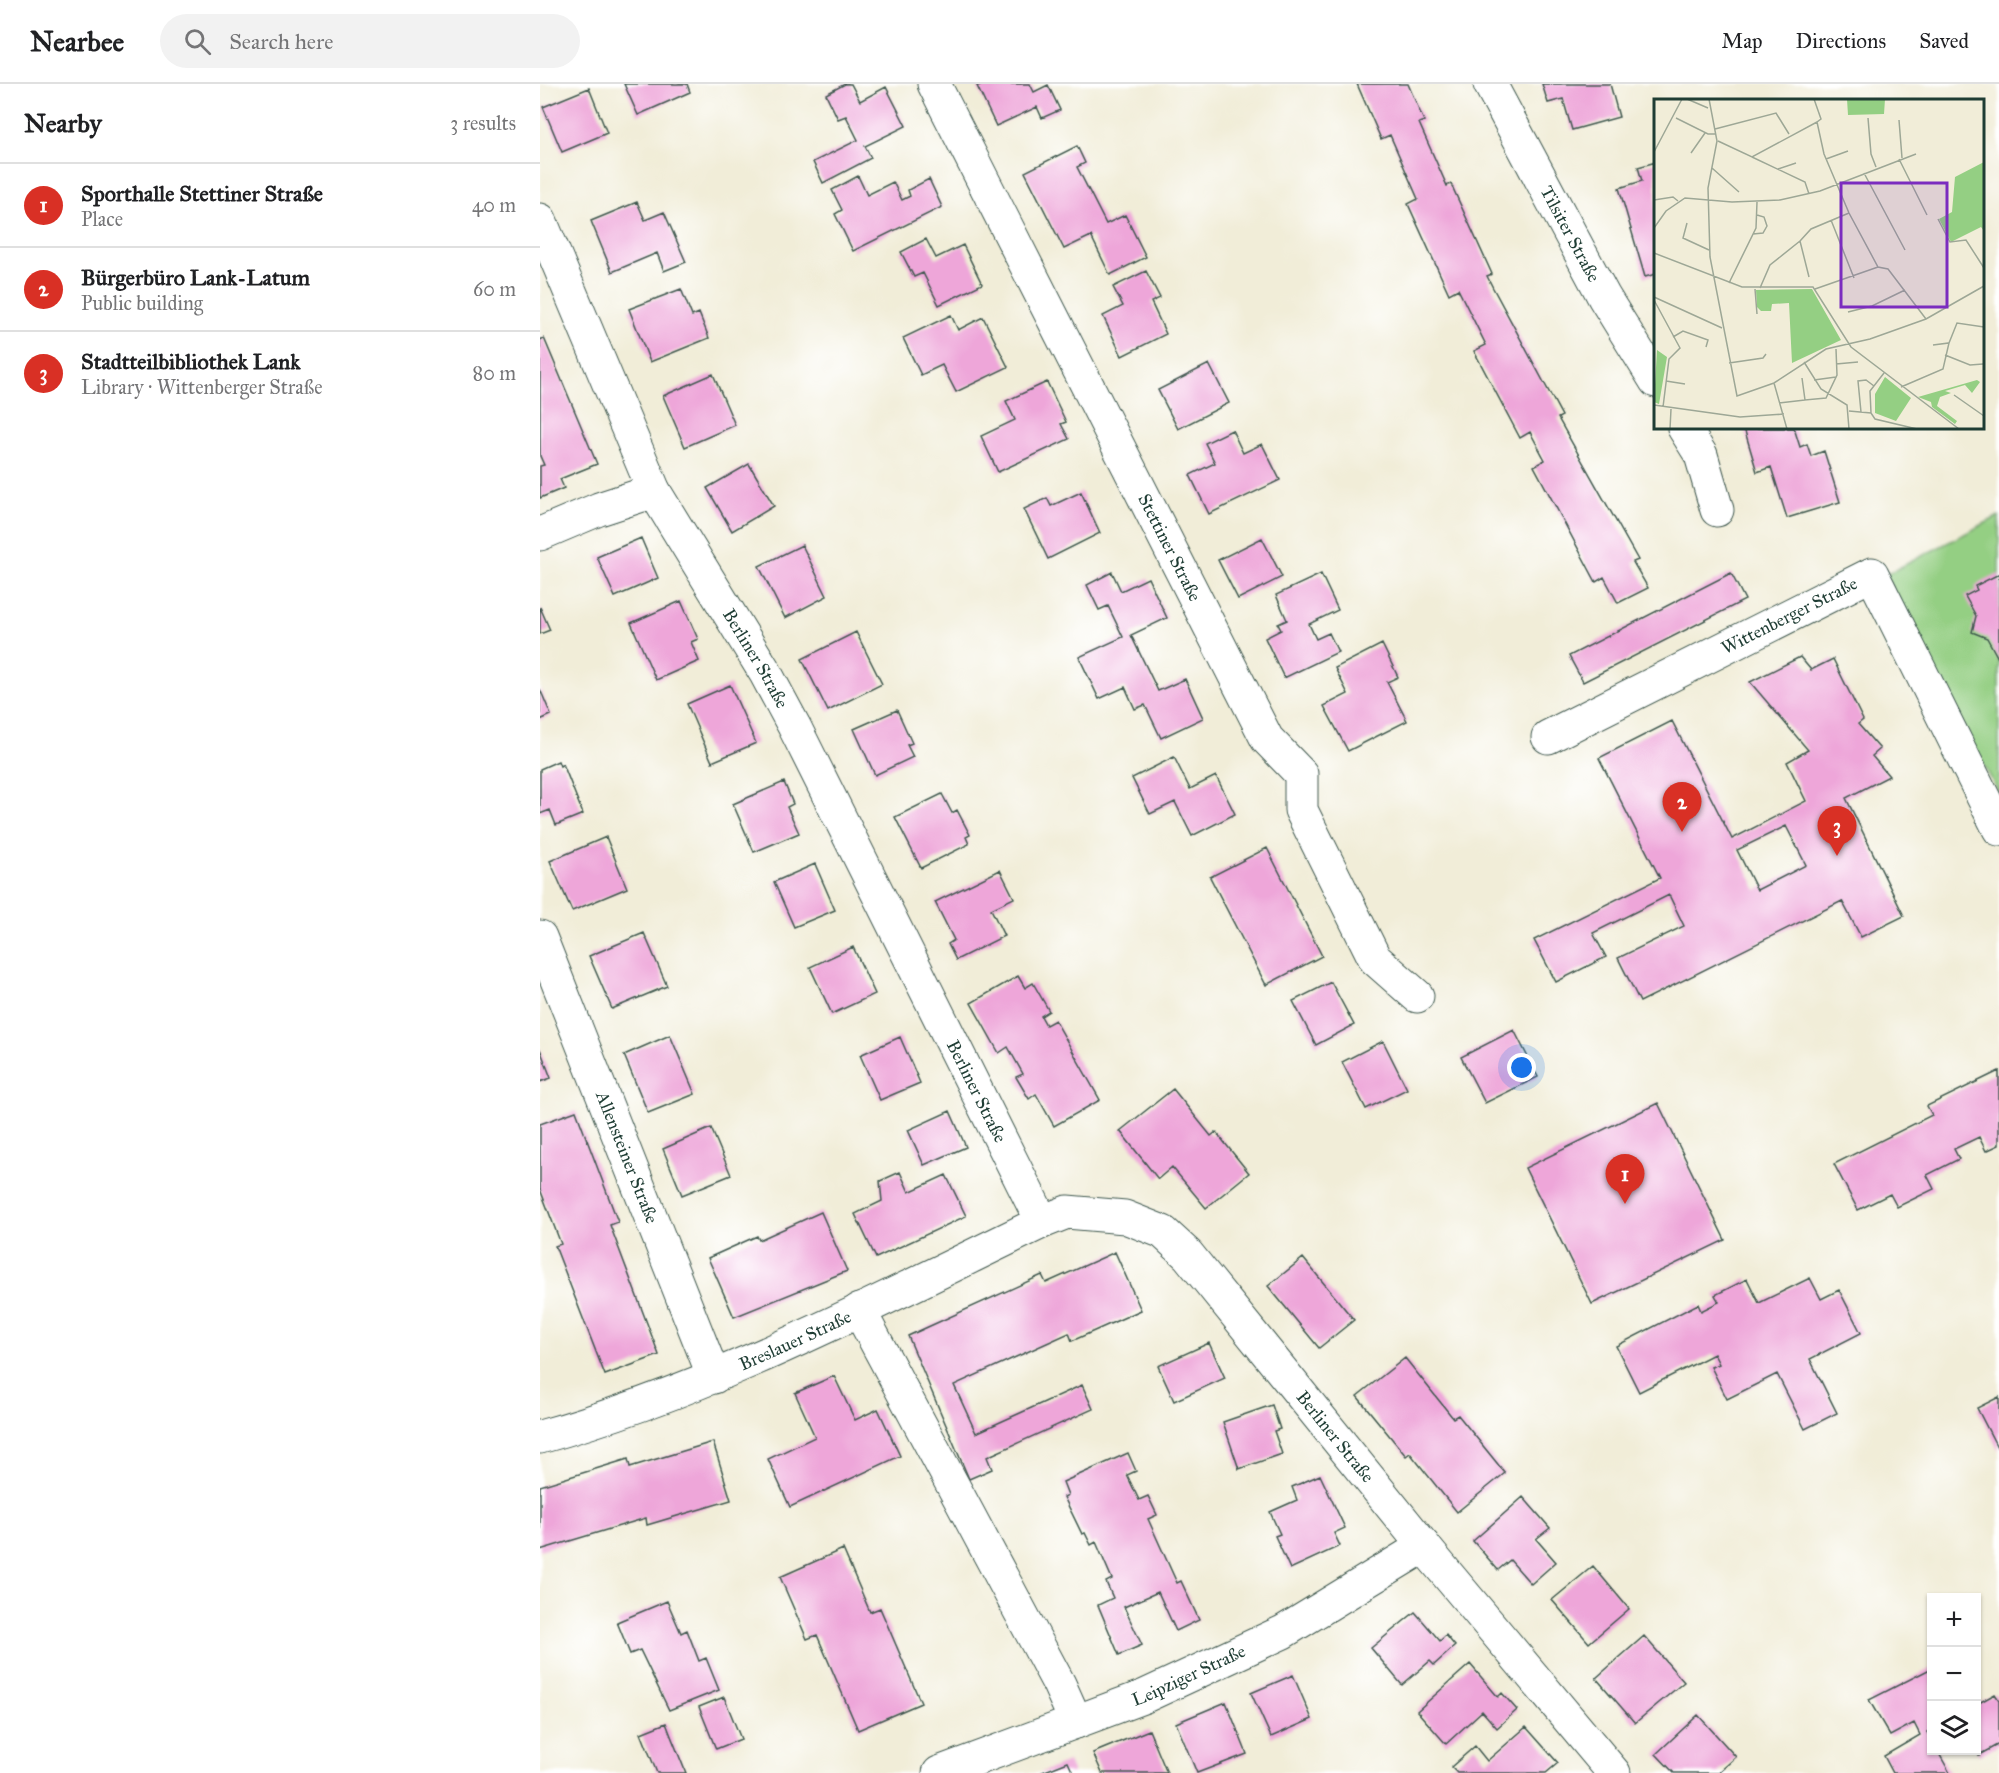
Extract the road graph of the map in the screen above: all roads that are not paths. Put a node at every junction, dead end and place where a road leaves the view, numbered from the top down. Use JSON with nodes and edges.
{"nodes":[{"id":1,"x":934,"y":84,"type":"edge"},
{"id":2,"x":1490,"y":84,"type":"edge"},
{"id":3,"x":540,"y":220,"type":"edge"},
{"id":4,"x":1654,"y":378,"type":"edge"},
{"id":5,"x":1685,"y":429,"type":"edge"},
{"id":6,"x":654,"y":491,"type":"junction"},
{"id":7,"x":1717,"y":510,"type":"dead end"},
{"id":8,"x":540,"y":534,"type":"edge"},
{"id":9,"x":1548,"y":737,"type":"dead end"},
{"id":10,"x":1999,"y":830,"type":"edge"},
{"id":11,"x":540,"y":937,"type":"edge"},
{"id":12,"x":1417,"y":996,"type":"dead end"},
{"id":13,"x":1042,"y":1222,"type":"junction"},
{"id":14,"x":859,"y":1311,"type":"junction"},
{"id":15,"x":714,"y":1377,"type":"junction"},
{"id":16,"x":540,"y":1437,"type":"edge"},
{"id":17,"x":1424,"y":1546,"type":"junction"},
{"id":18,"x":1076,"y":1722,"type":"junction"},
{"id":19,"x":939,"y":1773,"type":"edge"},
{"id":20,"x":1614,"y":1773,"type":"edge"}],
"edges":[{"from":1,"to":12,"type":"street","name":"Stettiner Straße"},
{"from":2,"to":4,"type":"street","name":"Tilsiter Straße"},
{"from":3,"to":6,"type":"street","name":"Berliner Straße"},
{"from":5,"to":7,"type":"street"},
{"from":6,"to":8,"type":"street"},
{"from":6,"to":13,"type":"street","name":"Berliner Straße"},
{"from":9,"to":10,"type":"street","name":"Wittenberger Straße"},
{"from":11,"to":15,"type":"street","name":"Allensteiner Straße"},
{"from":13,"to":14,"type":"street","name":"Breslauer Straße"},
{"from":13,"to":17,"type":"street","name":"Berliner Straße"},
{"from":14,"to":15,"type":"street","name":"Breslauer Straße"},
{"from":14,"to":18,"type":"street"},
{"from":15,"to":16,"type":"street","name":"Breslauer Straße"},
{"from":17,"to":18,"type":"street","name":"Leipziger Straße"},
{"from":17,"to":20,"type":"street","name":"Berliner Straße"},
{"from":18,"to":19,"type":"street","name":"Leipziger Straße"}]}
